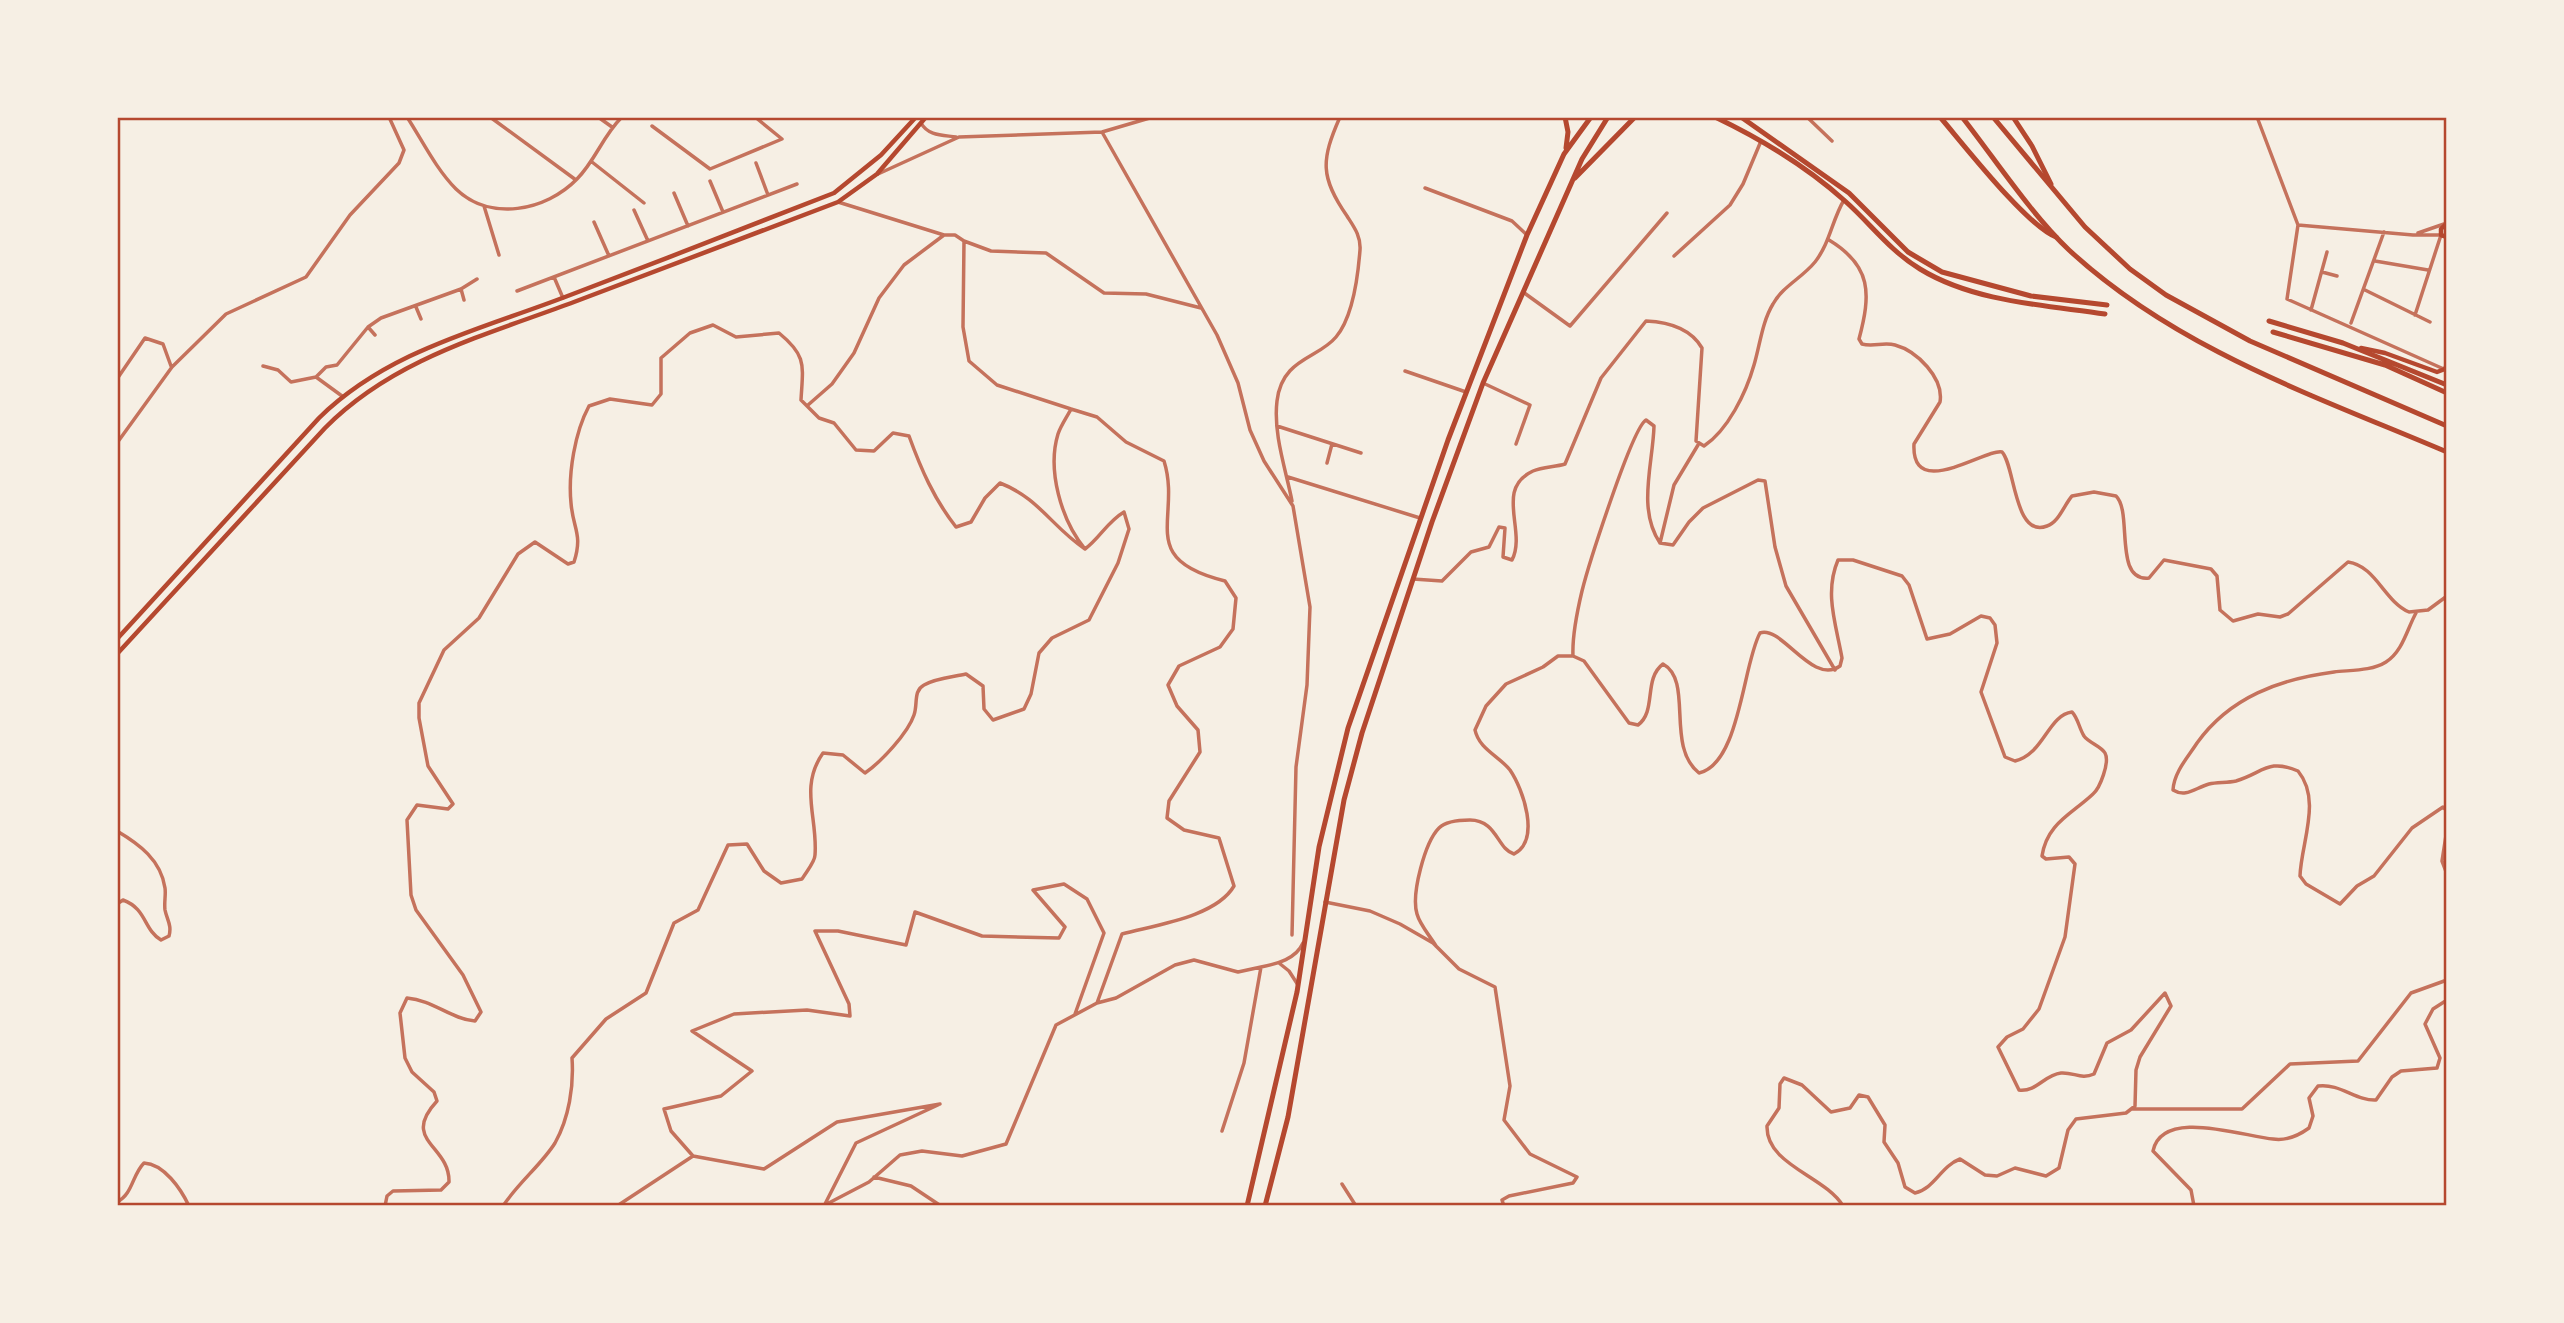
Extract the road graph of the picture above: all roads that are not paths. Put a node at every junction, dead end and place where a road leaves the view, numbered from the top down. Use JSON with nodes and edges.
{"nodes":[{"id":1,"x":389,"y":117,"type":"edge"},
{"id":2,"x":407,"y":117,"type":"edge"},
{"id":3,"x":490,"y":117,"type":"edge"},
{"id":4,"x":598,"y":117,"type":"edge"},
{"id":5,"x":621,"y":117,"type":"edge"},
{"id":6,"x":755,"y":117,"type":"edge"},
{"id":7,"x":916,"y":117,"type":"edge"},
{"id":8,"x":926,"y":117,"type":"edge"},
{"id":9,"x":1153,"y":117,"type":"edge"},
{"id":10,"x":1340,"y":117,"type":"edge"},
{"id":11,"x":1564,"y":117,"type":"edge"},
{"id":12,"x":1591,"y":117,"type":"edge"},
{"id":13,"x":1608,"y":117,"type":"edge"},
{"id":14,"x":1634,"y":117,"type":"edge"},
{"id":15,"x":1715,"y":117,"type":"edge"},
{"id":16,"x":1741,"y":117,"type":"edge"},
{"id":17,"x":1807,"y":117,"type":"edge"},
{"id":18,"x":1940,"y":117,"type":"edge"},
{"id":19,"x":1962,"y":117,"type":"edge"},
{"id":20,"x":1993,"y":117,"type":"edge"},
{"id":21,"x":2013,"y":117,"type":"edge"},
{"id":22,"x":2257,"y":117,"type":"edge"},
{"id":23,"x":921,"y":123,"type":"junction"},
{"id":24,"x":652,"y":126,"type":"dead end"},
{"id":25,"x":612,"y":127,"type":"junction"},
{"id":26,"x":1102,"y":132,"type":"junction"},
{"id":27,"x":958,"y":137,"type":"junction"},
{"id":28,"x":1761,"y":141,"type":"junction"},
{"id":29,"x":1832,"y":141,"type":"dead end"},
{"id":30,"x":1564,"y":154,"type":"junction"},
{"id":31,"x":592,"y":162,"type":"junction"},
{"id":32,"x":755,"y":163,"type":"dead end"},
{"id":33,"x":877,"y":174,"type":"junction"},
{"id":34,"x":576,"y":180,"type":"junction"},
{"id":35,"x":710,"y":181,"type":"dead end"},
{"id":36,"x":1571,"y":183,"type":"junction"},
{"id":37,"x":797,"y":184,"type":"dead end"},
{"id":38,"x":2052,"y":187,"type":"junction"},
{"id":39,"x":1425,"y":188,"type":"dead end"},
{"id":40,"x":674,"y":193,"type":"dead end"},
{"id":41,"x":768,"y":195,"type":"junction"},
{"id":42,"x":1844,"y":200,"type":"junction"},
{"id":43,"x":838,"y":202,"type":"junction"},
{"id":44,"x":644,"y":203,"type":"dead end"},
{"id":45,"x":484,"y":206,"type":"junction"},
{"id":46,"x":634,"y":210,"type":"dead end"},
{"id":47,"x":723,"y":212,"type":"junction"},
{"id":48,"x":1667,"y":213,"type":"dead end"},
{"id":49,"x":594,"y":222,"type":"dead end"},
{"id":50,"x":2446,"y":223,"type":"edge"},
{"id":51,"x":2298,"y":225,"type":"junction"},
{"id":52,"x":688,"y":226,"type":"junction"},
{"id":53,"x":2384,"y":232,"type":"junction"},
{"id":54,"x":944,"y":235,"type":"junction"},
{"id":55,"x":1527,"y":235,"type":"junction"},
{"id":56,"x":2413,"y":235,"type":"junction"},
{"id":57,"x":2444,"y":236,"type":"edge"},
{"id":58,"x":2059,"y":239,"type":"junction"},
{"id":59,"x":1829,"y":240,"type":"junction"},
{"id":60,"x":648,"y":241,"type":"junction"},
{"id":61,"x":964,"y":241,"type":"junction"},
{"id":62,"x":2327,"y":252,"type":"dead end"},
{"id":63,"x":499,"y":255,"type":"dead end"},
{"id":64,"x":609,"y":256,"type":"junction"},
{"id":65,"x":1674,"y":256,"type":"dead end"},
{"id":66,"x":2374,"y":261,"type":"junction"},
{"id":67,"x":2428,"y":270,"type":"junction"},
{"id":68,"x":2321,"y":272,"type":"junction"},
{"id":69,"x":2337,"y":276,"type":"dead end"},
{"id":70,"x":554,"y":277,"type":"junction"},
{"id":71,"x":477,"y":279,"type":"dead end"},
{"id":72,"x":461,"y":289,"type":"junction"},
{"id":73,"x":2365,"y":290,"type":"junction"},
{"id":74,"x":517,"y":291,"type":"dead end"},
{"id":75,"x":1523,"y":292,"type":"junction"},
{"id":76,"x":563,"y":298,"type":"junction"},
{"id":77,"x":464,"y":300,"type":"dead end"},
{"id":78,"x":2107,"y":306,"type":"dead end"},
{"id":79,"x":416,"y":307,"type":"junction"},
{"id":80,"x":1201,"y":308,"type":"junction"},
{"id":81,"x":2311,"y":310,"type":"junction"},
{"id":82,"x":2105,"y":314,"type":"dead end"},
{"id":83,"x":2415,"y":315,"type":"junction"},
{"id":84,"x":421,"y":319,"type":"dead end"},
{"id":85,"x":2269,"y":321,"type":"dead end"},
{"id":86,"x":2351,"y":323,"type":"dead end"},
{"id":87,"x":2430,"y":323,"type":"dead end"},
{"id":88,"x":368,"y":327,"type":"junction"},
{"id":89,"x":2273,"y":332,"type":"dead end"},
{"id":90,"x":375,"y":335,"type":"dead end"},
{"id":91,"x":2357,"y":348,"type":"junction"},
{"id":92,"x":172,"y":366,"type":"junction"},
{"id":93,"x":263,"y":366,"type":"dead end"},
{"id":94,"x":2446,"y":368,"type":"edge"},
{"id":95,"x":1405,"y":371,"type":"dead end"},
{"id":96,"x":316,"y":377,"type":"junction"},
{"id":97,"x":117,"y":379,"type":"edge"},
{"id":98,"x":1483,"y":383,"type":"junction"},
{"id":99,"x":2447,"y":385,"type":"edge"},
{"id":100,"x":1466,"y":392,"type":"junction"},
{"id":101,"x":2447,"y":393,"type":"edge"},
{"id":102,"x":342,"y":396,"type":"junction"},
{"id":103,"x":808,"y":405,"type":"junction"},
{"id":104,"x":1071,"y":409,"type":"junction"},
{"id":105,"x":1277,"y":426,"type":"junction"},
{"id":106,"x":2447,"y":426,"type":"edge"},
{"id":107,"x":117,"y":443,"type":"edge"},
{"id":108,"x":1332,"y":443,"type":"junction"},
{"id":109,"x":1516,"y":444,"type":"dead end"},
{"id":110,"x":1699,"y":445,"type":"junction"},
{"id":111,"x":2447,"y":452,"type":"edge"},
{"id":112,"x":1361,"y":453,"type":"dead end"},
{"id":113,"x":1327,"y":463,"type":"dead end"},
{"id":114,"x":1287,"y":477,"type":"junction"},
{"id":115,"x":1293,"y":506,"type":"junction"},
{"id":116,"x":1420,"y":518,"type":"junction"},
{"id":117,"x":214,"y":533,"type":"junction"},
{"id":118,"x":221,"y":541,"type":"junction"},
{"id":119,"x":1660,"y":543,"type":"junction"},
{"id":120,"x":1085,"y":549,"type":"junction"},
{"id":121,"x":1413,"y":579,"type":"junction"},
{"id":122,"x":2447,"y":596,"type":"edge"},
{"id":123,"x":2416,"y":613,"type":"junction"},
{"id":124,"x":117,"y":639,"type":"edge"},
{"id":125,"x":117,"y":654,"type":"edge"},
{"id":126,"x":1573,"y":656,"type":"junction"},
{"id":127,"x":1835,"y":670,"type":"junction"},
{"id":128,"x":2447,"y":811,"type":"edge"},
{"id":129,"x":2447,"y":829,"type":"edge"},
{"id":130,"x":117,"y":831,"type":"edge"},
{"id":131,"x":2447,"y":874,"type":"edge"},
{"id":132,"x":1325,"y":902,"type":"junction"},
{"id":133,"x":117,"y":904,"type":"edge"},
{"id":134,"x":1307,"y":934,"type":"junction"},
{"id":135,"x":1292,"y":935,"type":"dead end"},
{"id":136,"x":1436,"y":946,"type":"junction"},
{"id":137,"x":1279,"y":963,"type":"junction"},
{"id":138,"x":1261,"y":967,"type":"junction"},
{"id":139,"x":2447,"y":980,"type":"edge"},
{"id":140,"x":1298,"y":986,"type":"junction"},
{"id":141,"x":2447,"y":1000,"type":"edge"},
{"id":142,"x":1097,"y":1003,"type":"junction"},
{"id":143,"x":1074,"y":1016,"type":"junction"},
{"id":144,"x":2132,"y":1109,"type":"junction"},
{"id":145,"x":1222,"y":1131,"type":"dead end"},
{"id":146,"x":693,"y":1156,"type":"junction"},
{"id":147,"x":874,"y":1177,"type":"junction"},
{"id":148,"x":1342,"y":1184,"type":"dead end"},
{"id":149,"x":117,"y":1202,"type":"edge"},
{"id":150,"x":188,"y":1206,"type":"edge"},
{"id":151,"x":385,"y":1206,"type":"edge"},
{"id":152,"x":503,"y":1206,"type":"edge"},
{"id":153,"x":617,"y":1206,"type":"edge"},
{"id":154,"x":824,"y":1206,"type":"edge"},
{"id":155,"x":941,"y":1206,"type":"edge"},
{"id":156,"x":1247,"y":1206,"type":"edge"},
{"id":157,"x":1265,"y":1206,"type":"edge"},
{"id":158,"x":1356,"y":1206,"type":"edge"},
{"id":159,"x":1504,"y":1206,"type":"edge"},
{"id":160,"x":1843,"y":1206,"type":"edge"},
{"id":161,"x":2194,"y":1206,"type":"edge"}],
"edges":[{"from":1,"to":92,"type":"street"},
{"from":2,"to":45,"type":"street"},
{"from":3,"to":34,"type":"street"},
{"from":4,"to":25,"type":"street"},
{"from":5,"to":25,"type":"street"},
{"from":6,"to":24,"type":"street"},
{"from":7,"to":76,"type":"main road"},
{"from":8,"to":23,"type":"main road"},
{"from":9,"to":26,"type":"street"},
{"from":10,"to":105,"type":"street"},
{"from":11,"to":30,"type":"main road"},
{"from":12,"to":30,"type":"main road"},
{"from":13,"to":36,"type":"main road"},
{"from":14,"to":36,"type":"main road"},
{"from":15,"to":28,"type":"main road"},
{"from":16,"to":78,"type":"main road"},
{"from":17,"to":29,"type":"street"},
{"from":18,"to":58,"type":"main road"},
{"from":19,"to":58,"type":"main road"},
{"from":20,"to":38,"type":"main road"},
{"from":21,"to":38,"type":"main road"},
{"from":22,"to":51,"type":"street"},
{"from":23,"to":27,"type":"street"},
{"from":23,"to":33,"type":"main road"},
{"from":25,"to":31,"type":"street"},
{"from":26,"to":27,"type":"street"},
{"from":26,"to":80,"type":"street"},
{"from":27,"to":33,"type":"street"},
{"from":28,"to":42,"type":"main road"},
{"from":28,"to":65,"type":"street"},
{"from":30,"to":55,"type":"main road"},
{"from":31,"to":34,"type":"street"},
{"from":31,"to":44,"type":"street"},
{"from":32,"to":41,"type":"street"},
{"from":33,"to":43,"type":"main road"},
{"from":34,"to":45,"type":"street"},
{"from":35,"to":47,"type":"street"},
{"from":36,"to":75,"type":"main road"},
{"from":37,"to":41,"type":"street"},
{"from":38,"to":106,"type":"main road"},
{"from":39,"to":55,"type":"street"},
{"from":40,"to":52,"type":"street"},
{"from":41,"to":47,"type":"street"},
{"from":42,"to":59,"type":"street"},
{"from":42,"to":82,"type":"main road"},
{"from":43,"to":54,"type":"street"},
{"from":43,"to":118,"type":"main road"},
{"from":45,"to":63,"type":"street"},
{"from":46,"to":60,"type":"street"},
{"from":47,"to":52,"type":"street"},
{"from":48,"to":75,"type":"street"},
{"from":49,"to":64,"type":"street"},
{"from":50,"to":56,"type":"street"},
{"from":50,"to":57,"type":"main road"},
{"from":51,"to":53,"type":"street"},
{"from":51,"to":81,"type":"street"},
{"from":52,"to":60,"type":"street"},
{"from":53,"to":56,"type":"street"},
{"from":53,"to":66,"type":"street"},
{"from":54,"to":61,"type":"street"},
{"from":54,"to":103,"type":"street"},
{"from":55,"to":100,"type":"main road"},
{"from":56,"to":57,"type":"street"},
{"from":57,"to":67,"type":"street"},
{"from":58,"to":111,"type":"main road"},
{"from":59,"to":110,"type":"street"},
{"from":59,"to":123,"type":"street"},
{"from":60,"to":64,"type":"street"},
{"from":61,"to":80,"type":"street"},
{"from":61,"to":104,"type":"street"},
{"from":62,"to":68,"type":"street"},
{"from":64,"to":70,"type":"street"},
{"from":66,"to":67,"type":"street"},
{"from":66,"to":73,"type":"street"},
{"from":67,"to":83,"type":"street"},
{"from":68,"to":69,"type":"street"},
{"from":68,"to":81,"type":"street"},
{"from":70,"to":74,"type":"street"},
{"from":70,"to":76,"type":"street"},
{"from":71,"to":72,"type":"street"},
{"from":72,"to":77,"type":"street"},
{"from":72,"to":79,"type":"street"},
{"from":73,"to":83,"type":"street"},
{"from":73,"to":86,"type":"street"},
{"from":75,"to":98,"type":"main road"},
{"from":76,"to":102,"type":"main road"},
{"from":79,"to":84,"type":"street"},
{"from":79,"to":88,"type":"street"},
{"from":80,"to":115,"type":"street"},
{"from":81,"to":94,"type":"street"},
{"from":83,"to":87,"type":"street"},
{"from":85,"to":91,"type":"main road"},
{"from":88,"to":90,"type":"street"},
{"from":88,"to":96,"type":"street"},
{"from":89,"to":101,"type":"main road"},
{"from":91,"to":94,"type":"main road"},
{"from":91,"to":99,"type":"main road"},
{"from":92,"to":97,"type":"street"},
{"from":92,"to":107,"type":"street"},
{"from":93,"to":96,"type":"street"},
{"from":95,"to":100,"type":"street"},
{"from":96,"to":102,"type":"street"},
{"from":98,"to":109,"type":"street"},
{"from":98,"to":121,"type":"main road"},
{"from":100,"to":116,"type":"main road"},
{"from":102,"to":117,"type":"main road"},
{"from":103,"to":120,"type":"street"},
{"from":103,"to":151,"type":"street"},
{"from":104,"to":120,"type":"street"},
{"from":104,"to":142,"type":"street"},
{"from":105,"to":108,"type":"street"},
{"from":105,"to":114,"type":"street"},
{"from":108,"to":112,"type":"street"},
{"from":108,"to":113,"type":"street"},
{"from":110,"to":119,"type":"street"},
{"from":110,"to":121,"type":"street"},
{"from":114,"to":115,"type":"street"},
{"from":114,"to":116,"type":"street"},
{"from":115,"to":135,"type":"street"},
{"from":116,"to":134,"type":"main road"},
{"from":117,"to":118,"type":"main road"},
{"from":117,"to":124,"type":"main road"},
{"from":118,"to":125,"type":"main road"},
{"from":119,"to":126,"type":"street"},
{"from":119,"to":127,"type":"street"},
{"from":120,"to":152,"type":"street"},
{"from":121,"to":132,"type":"main road"},
{"from":122,"to":123,"type":"street"},
{"from":123,"to":128,"type":"street"},
{"from":126,"to":127,"type":"street"},
{"from":126,"to":136,"type":"street"},
{"from":127,"to":144,"type":"street"},
{"from":129,"to":131,"type":"street"},
{"from":130,"to":133,"type":"street"},
{"from":132,"to":136,"type":"street"},
{"from":132,"to":157,"type":"main road"},
{"from":134,"to":137,"type":"street"},
{"from":134,"to":140,"type":"main road"},
{"from":136,"to":159,"type":"street"},
{"from":137,"to":138,"type":"street"},
{"from":137,"to":140,"type":"street"},
{"from":138,"to":142,"type":"street"},
{"from":138,"to":145,"type":"street"},
{"from":139,"to":144,"type":"street"},
{"from":140,"to":156,"type":"main road"},
{"from":141,"to":161,"type":"street"},
{"from":142,"to":143,"type":"street"},
{"from":143,"to":146,"type":"street"},
{"from":143,"to":147,"type":"street"},
{"from":144,"to":160,"type":"street"},
{"from":146,"to":153,"type":"street"},
{"from":146,"to":154,"type":"street"},
{"from":147,"to":154,"type":"street"},
{"from":147,"to":155,"type":"street"},
{"from":148,"to":158,"type":"street"},
{"from":149,"to":150,"type":"street"}]}
